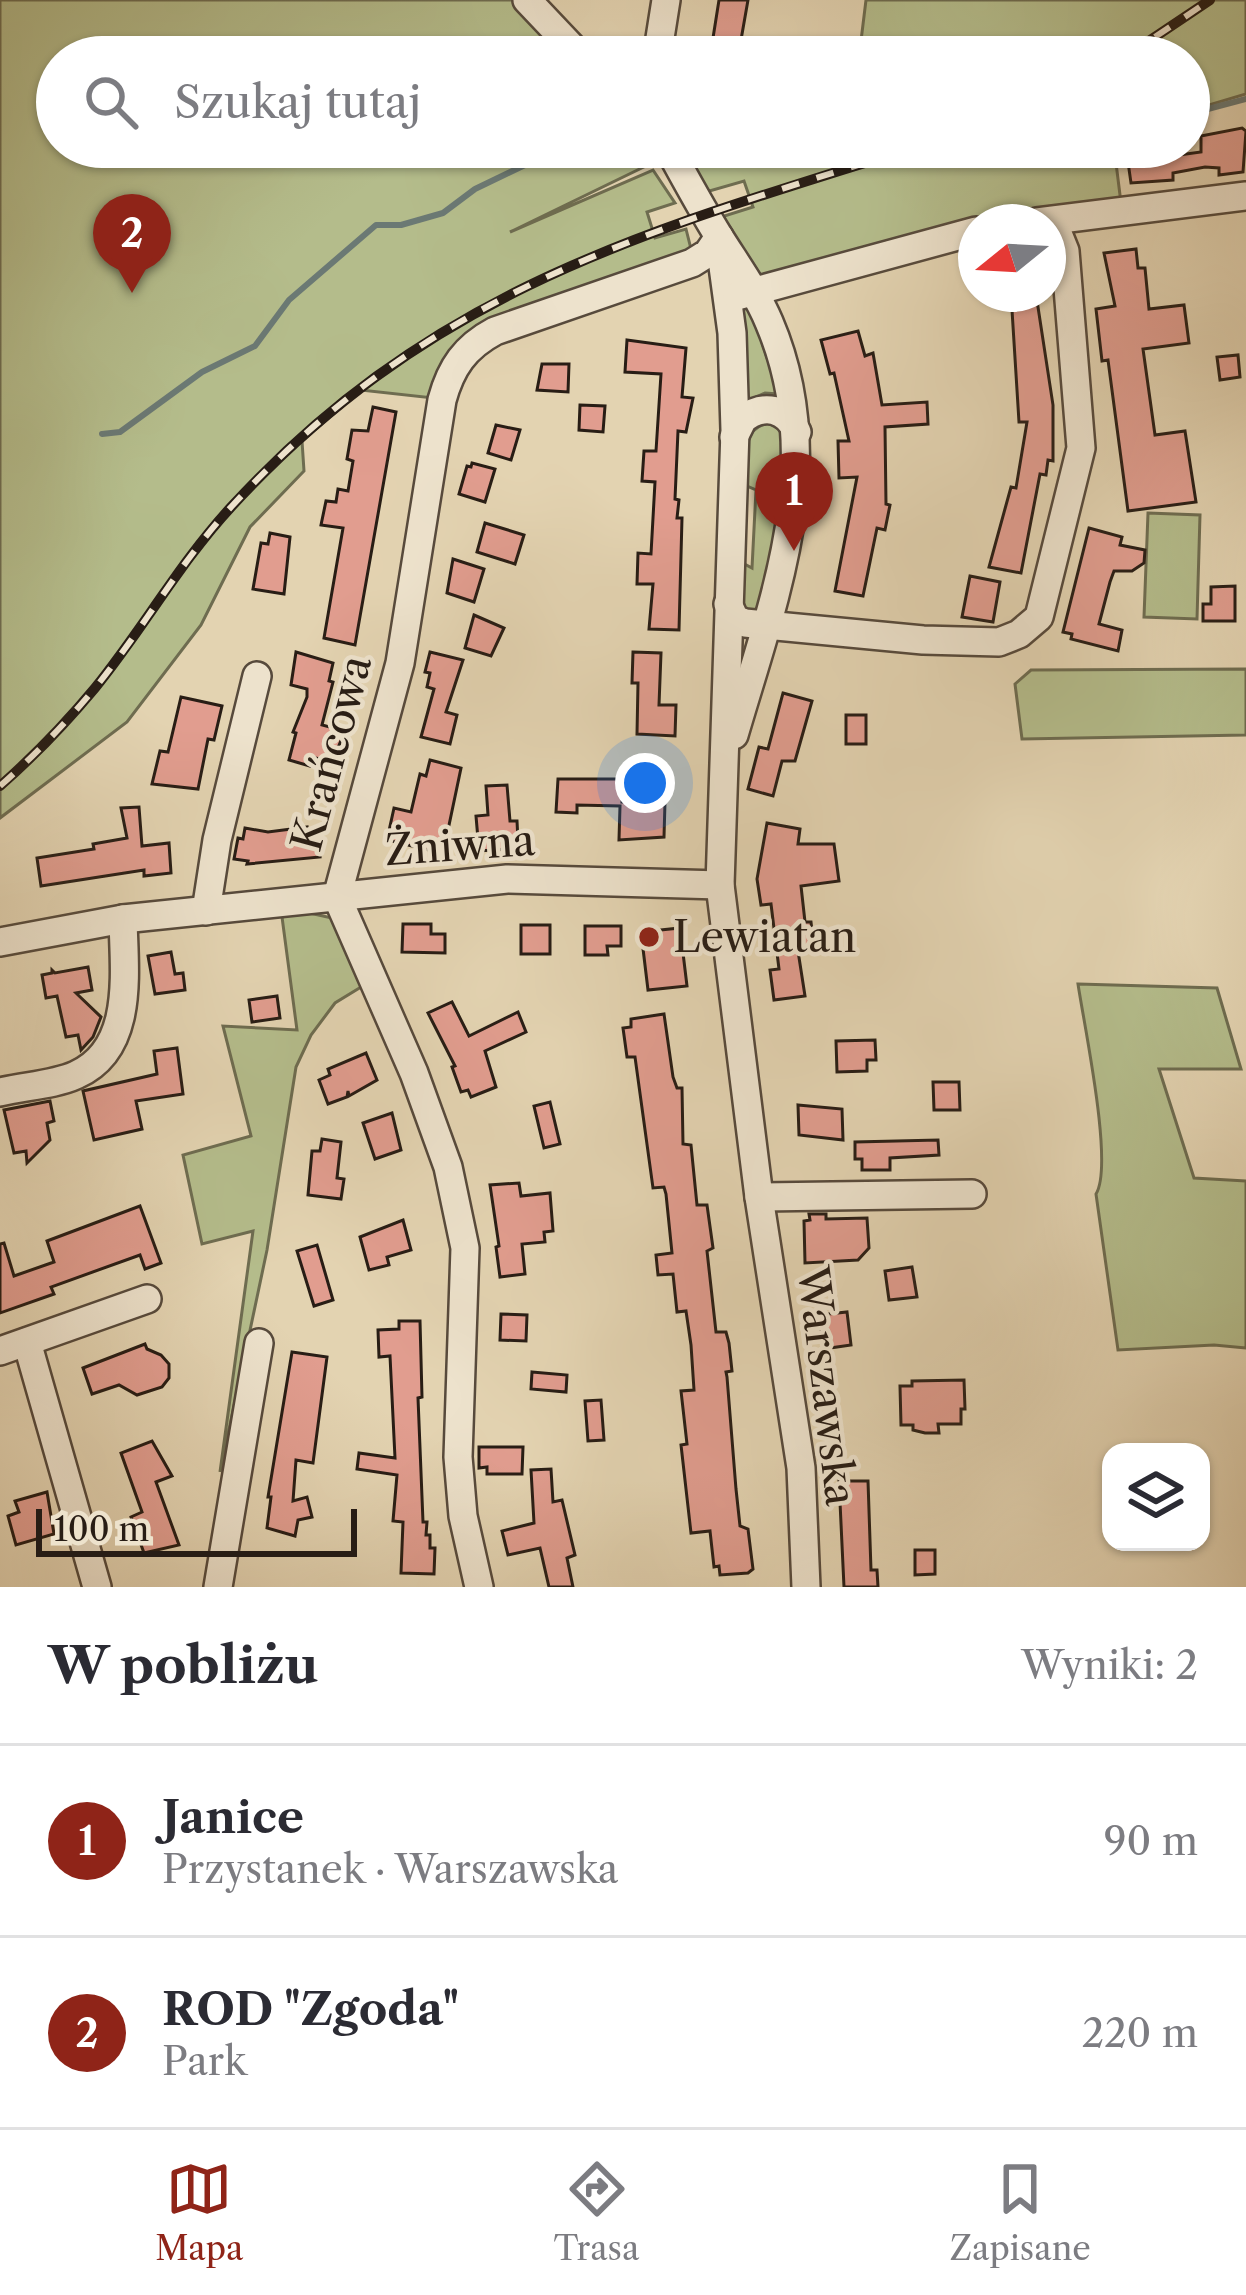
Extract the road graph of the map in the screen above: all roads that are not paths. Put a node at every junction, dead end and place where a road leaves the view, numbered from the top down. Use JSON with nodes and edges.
{"nodes":[{"id":1,"x":527,"y":0,"type":"edge"},
{"id":2,"x":666,"y":0,"type":"edge"},
{"id":3,"x":560,"y":36,"type":"edge"},
{"id":4,"x":661,"y":36,"type":"edge"},
{"id":5,"x":680,"y":168,"type":"edge"},
{"id":6,"x":1246,"y":196,"type":"edge"},
{"id":7,"x":1066,"y":219,"type":"edge"},
{"id":8,"x":958,"y":236,"type":"edge"},
{"id":9,"x":719,"y":237,"type":"junction"},
{"id":10,"x":1066,"y":263,"type":"edge"},
{"id":11,"x":741,"y":295,"type":"junction"},
{"id":12,"x":798,"y":442,"type":"junction"},
{"id":13,"x":734,"y":443,"type":"junction"},
{"id":14,"x":728,"y":604,"type":"junction"},
{"id":15,"x":767,"y":624,"type":"junction"},
{"id":16,"x":256,"y":676,"type":"dead end"},
{"id":17,"x":727,"y":762,"type":"junction"},
{"id":18,"x":720,"y":885,"type":"junction"},
{"id":19,"x":337,"y":897,"type":"junction"},
{"id":20,"x":206,"y":910,"type":"junction"},
{"id":21,"x":123,"y":919,"type":"junction"},
{"id":22,"x":0,"y":942,"type":"edge"},
{"id":23,"x":0,"y":1092,"type":"edge"},
{"id":24,"x":972,"y":1194,"type":"dead end"},
{"id":25,"x":759,"y":1196,"type":"junction"},
{"id":26,"x":147,"y":1299,"type":"dead end"},
{"id":27,"x":27,"y":1342,"type":"junction"},
{"id":28,"x":259,"y":1343,"type":"dead end"},
{"id":29,"x":0,"y":1351,"type":"edge"},
{"id":30,"x":97,"y":1587,"type":"edge"},
{"id":31,"x":218,"y":1587,"type":"edge"},
{"id":32,"x":479,"y":1587,"type":"edge"},
{"id":33,"x":806,"y":1587,"type":"edge"}],
"edges":[{"from":1,"to":3,"type":"street"},
{"from":2,"to":4,"type":"street"},
{"from":5,"to":9,"type":"street","name":"Warszawska"},
{"from":6,"to":7,"type":"street"},
{"from":8,"to":11,"type":"street"},
{"from":9,"to":11,"type":"street","name":"Warszawska"},
{"from":9,"to":19,"type":"street","name":"Krańcowa"},
{"from":10,"to":15,"type":"street"},
{"from":11,"to":12,"type":"street","name":"Warszawska"},
{"from":11,"to":13,"type":"street","name":"Warszawska"},
{"from":12,"to":13,"type":"street"},
{"from":12,"to":15,"type":"street","name":"Warszawska"},
{"from":13,"to":14,"type":"street","name":"Warszawska"},
{"from":14,"to":15,"type":"street"},
{"from":14,"to":17,"type":"street","name":"Warszawska"},
{"from":15,"to":17,"type":"street","name":"Warszawska"},
{"from":16,"to":20,"type":"street"},
{"from":17,"to":18,"type":"street","name":"Warszawska"},
{"from":18,"to":19,"type":"street","name":"Żniwna"},
{"from":18,"to":25,"type":"street","name":"Warszawska"},
{"from":19,"to":20,"type":"street","name":"Żniwna"},
{"from":19,"to":32,"type":"street","name":"Krańcowa"},
{"from":20,"to":21,"type":"street","name":"Żniwna"},
{"from":21,"to":22,"type":"street","name":"Żniwna"},
{"from":21,"to":23,"type":"street"},
{"from":24,"to":25,"type":"street"},
{"from":25,"to":33,"type":"street","name":"Warszawska"},
{"from":26,"to":27,"type":"street"},
{"from":27,"to":29,"type":"street"},
{"from":27,"to":30,"type":"street"},
{"from":28,"to":31,"type":"street"}]}
